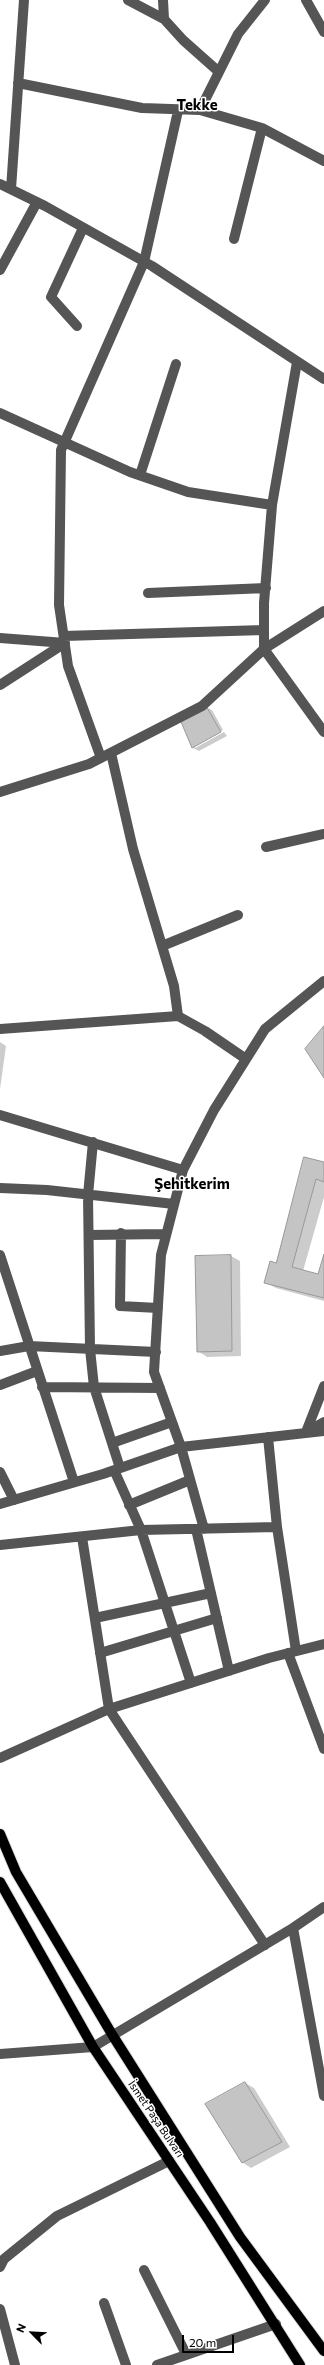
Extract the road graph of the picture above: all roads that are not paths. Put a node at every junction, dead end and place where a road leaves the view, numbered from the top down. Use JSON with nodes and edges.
{"nodes":[{"id":1,"x":24,"y":0,"type":"edge"},
{"id":2,"x":128,"y":0,"type":"edge"},
{"id":3,"x":163,"y":0,"type":"edge"},
{"id":4,"x":306,"y":0,"type":"edge"},
{"id":5,"x":263,"y":1,"type":"edge"},
{"id":6,"x":164,"y":19,"type":"junction"},
{"id":7,"x":324,"y":32,"type":"edge"},
{"id":8,"x":219,"y":72,"type":"junction"},
{"id":9,"x":18,"y":83,"type":"junction"},
{"id":10,"x":200,"y":110,"type":"junction"},
{"id":11,"x":178,"y":111,"type":"junction"},
{"id":12,"x":262,"y":128,"type":"junction"},
{"id":13,"x":324,"y":161,"type":"edge"},
{"id":14,"x":0,"y":184,"type":"edge"},
{"id":15,"x":11,"y":189,"type":"junction"},
{"id":16,"x":37,"y":202,"type":"junction"},
{"id":17,"x":84,"y":228,"type":"junction"},
{"id":18,"x":234,"y":239,"type":"dead end"},
{"id":19,"x":144,"y":262,"type":"junction"},
{"id":20,"x":0,"y":270,"type":"edge"},
{"id":21,"x":77,"y":326,"type":"dead end"},
{"id":22,"x":297,"y":362,"type":"junction"},
{"id":23,"x":176,"y":364,"type":"dead end"},
{"id":24,"x":324,"y":379,"type":"edge"},
{"id":25,"x":0,"y":412,"type":"edge"},
{"id":26,"x":64,"y":442,"type":"junction"},
{"id":27,"x":140,"y":475,"type":"junction"},
{"id":28,"x":272,"y":505,"type":"junction"},
{"id":29,"x":266,"y":588,"type":"junction"},
{"id":30,"x":148,"y":593,"type":"dead end"},
{"id":31,"x":324,"y":611,"type":"edge"},
{"id":32,"x":264,"y":630,"type":"junction"},
{"id":33,"x":0,"y":638,"type":"edge"},
{"id":34,"x":64,"y":640,"type":"junction"},
{"id":35,"x":264,"y":650,"type":"junction"},
{"id":36,"x":0,"y":685,"type":"edge"},
{"id":37,"x":324,"y":732,"type":"edge"},
{"id":38,"x":111,"y":753,"type":"junction"},
{"id":39,"x":100,"y":758,"type":"junction"},
{"id":40,"x":0,"y":792,"type":"edge"},
{"id":41,"x":324,"y":834,"type":"edge"},
{"id":42,"x":266,"y":847,"type":"dead end"},
{"id":43,"x":238,"y":915,"type":"dead end"},
{"id":44,"x":162,"y":946,"type":"junction"},
{"id":45,"x":324,"y":981,"type":"edge"},
{"id":46,"x":178,"y":1016,"type":"junction"},
{"id":47,"x":0,"y":1029,"type":"edge"},
{"id":48,"x":246,"y":1059,"type":"junction"},
{"id":49,"x":0,"y":1115,"type":"edge"},
{"id":50,"x":93,"y":1142,"type":"junction"},
{"id":51,"x":182,"y":1170,"type":"junction"},
{"id":52,"x":0,"y":1188,"type":"edge"},
{"id":53,"x":88,"y":1195,"type":"junction"},
{"id":54,"x":174,"y":1204,"type":"junction"},
{"id":55,"x":122,"y":1233,"type":"junction"},
{"id":56,"x":166,"y":1234,"type":"junction"},
{"id":57,"x":89,"y":1235,"type":"junction"},
{"id":58,"x":0,"y":1255,"type":"edge"},
{"id":59,"x":158,"y":1308,"type":"junction"},
{"id":60,"x":29,"y":1346,"type":"junction"},
{"id":61,"x":90,"y":1349,"type":"junction"},
{"id":62,"x":0,"y":1351,"type":"edge"},
{"id":63,"x":156,"y":1352,"type":"junction"},
{"id":64,"x":37,"y":1371,"type":"junction"},
{"id":65,"x":0,"y":1385,"type":"edge"},
{"id":66,"x":324,"y":1386,"type":"edge"},
{"id":67,"x":42,"y":1387,"type":"junction"},
{"id":68,"x":94,"y":1387,"type":"junction"},
{"id":69,"x":160,"y":1388,"type":"junction"},
{"id":70,"x":172,"y":1422,"type":"junction"},
{"id":71,"x":324,"y":1422,"type":"edge"},
{"id":72,"x":324,"y":1431,"type":"edge"},
{"id":73,"x":306,"y":1432,"type":"junction"},
{"id":74,"x":268,"y":1437,"type":"junction"},
{"id":75,"x":112,"y":1443,"type":"junction"},
{"id":76,"x":180,"y":1447,"type":"junction"},
{"id":77,"x":117,"y":1469,"type":"junction"},
{"id":78,"x":0,"y":1472,"type":"edge"},
{"id":79,"x":190,"y":1480,"type":"junction"},
{"id":80,"x":74,"y":1482,"type":"junction"},
{"id":81,"x":14,"y":1500,"type":"junction"},
{"id":82,"x":0,"y":1504,"type":"edge"},
{"id":83,"x":129,"y":1505,"type":"junction"},
{"id":84,"x":277,"y":1528,"type":"junction"},
{"id":85,"x":200,"y":1529,"type":"junction"},
{"id":86,"x":141,"y":1530,"type":"junction"},
{"id":87,"x":82,"y":1537,"type":"junction"},
{"id":88,"x":0,"y":1545,"type":"edge"},
{"id":89,"x":211,"y":1593,"type":"junction"},
{"id":90,"x":165,"y":1603,"type":"junction"},
{"id":91,"x":95,"y":1618,"type":"junction"},
{"id":92,"x":217,"y":1618,"type":"junction"},
{"id":93,"x":174,"y":1631,"type":"junction"},
{"id":94,"x":324,"y":1644,"type":"edge"},
{"id":95,"x":292,"y":1652,"type":"junction"},
{"id":96,"x":100,"y":1653,"type":"junction"},
{"id":97,"x":229,"y":1670,"type":"junction"},
{"id":98,"x":191,"y":1683,"type":"junction"},
{"id":99,"x":109,"y":1709,"type":"junction"},
{"id":100,"x":324,"y":1749,"type":"edge"},
{"id":101,"x":0,"y":1758,"type":"edge"},
{"id":102,"x":0,"y":1834,"type":"edge"},
{"id":103,"x":0,"y":1882,"type":"edge"},
{"id":104,"x":324,"y":1907,"type":"edge"},
{"id":105,"x":294,"y":1928,"type":"junction"},
{"id":106,"x":265,"y":1945,"type":"junction"},
{"id":107,"x":113,"y":2036,"type":"junction"},
{"id":108,"x":93,"y":2047,"type":"junction"},
{"id":109,"x":0,"y":2054,"type":"edge"},
{"id":110,"x":324,"y":2096,"type":"edge"},
{"id":111,"x":169,"y":2161,"type":"junction"},
{"id":112,"x":0,"y":2267,"type":"edge"},
{"id":113,"x":144,"y":2270,"type":"dead end"},
{"id":114,"x":104,"y":2303,"type":"dead end"},
{"id":115,"x":0,"y":2309,"type":"edge"},
{"id":116,"x":276,"y":2324,"type":"junction"},
{"id":117,"x":324,"y":2351,"type":"edge"},
{"id":118,"x":186,"y":2354,"type":"junction"},
{"id":119,"x":15,"y":2365,"type":"edge"},
{"id":120,"x":126,"y":2365,"type":"edge"},
{"id":121,"x":157,"y":2365,"type":"edge"},
{"id":122,"x":300,"y":2365,"type":"edge"}],
"edges":[{"from":1,"to":9,"type":"street"},
{"from":2,"to":6,"type":"street"},
{"from":3,"to":6,"type":"street"},
{"from":4,"to":7,"type":"street"},
{"from":5,"to":8,"type":"street"},
{"from":6,"to":8,"type":"street"},
{"from":8,"to":10,"type":"street"},
{"from":9,"to":11,"type":"street"},
{"from":9,"to":15,"type":"street"},
{"from":10,"to":11,"type":"street"},
{"from":10,"to":12,"type":"street"},
{"from":11,"to":19,"type":"street"},
{"from":12,"to":13,"type":"street"},
{"from":12,"to":18,"type":"street"},
{"from":14,"to":15,"type":"street"},
{"from":15,"to":16,"type":"street"},
{"from":16,"to":17,"type":"street"},
{"from":16,"to":20,"type":"street"},
{"from":17,"to":19,"type":"street"},
{"from":17,"to":21,"type":"street"},
{"from":19,"to":22,"type":"street"},
{"from":19,"to":26,"type":"street"},
{"from":22,"to":24,"type":"street"},
{"from":22,"to":28,"type":"street"},
{"from":23,"to":27,"type":"street"},
{"from":25,"to":26,"type":"street"},
{"from":26,"to":27,"type":"street"},
{"from":26,"to":34,"type":"street"},
{"from":27,"to":28,"type":"street"},
{"from":28,"to":29,"type":"street"},
{"from":29,"to":30,"type":"street"},
{"from":29,"to":32,"type":"street"},
{"from":31,"to":35,"type":"street"},
{"from":32,"to":34,"type":"street"},
{"from":32,"to":35,"type":"street"},
{"from":33,"to":34,"type":"street"},
{"from":34,"to":36,"type":"street"},
{"from":34,"to":39,"type":"street"},
{"from":35,"to":37,"type":"street"},
{"from":35,"to":38,"type":"street"},
{"from":38,"to":39,"type":"street"},
{"from":38,"to":44,"type":"street"},
{"from":39,"to":40,"type":"street"},
{"from":41,"to":42,"type":"street"},
{"from":43,"to":44,"type":"street"},
{"from":44,"to":46,"type":"street"},
{"from":45,"to":48,"type":"street"},
{"from":46,"to":47,"type":"street"},
{"from":46,"to":48,"type":"street"},
{"from":48,"to":51,"type":"street"},
{"from":49,"to":50,"type":"street"},
{"from":50,"to":51,"type":"street"},
{"from":50,"to":53,"type":"street"},
{"from":51,"to":54,"type":"street"},
{"from":52,"to":53,"type":"street"},
{"from":53,"to":54,"type":"street"},
{"from":53,"to":57,"type":"street"},
{"from":54,"to":56,"type":"street"},
{"from":55,"to":56,"type":"street"},
{"from":55,"to":57,"type":"street"},
{"from":55,"to":59,"type":"street"},
{"from":56,"to":59,"type":"street"},
{"from":57,"to":61,"type":"street"},
{"from":58,"to":60,"type":"street"},
{"from":59,"to":63,"type":"street"},
{"from":60,"to":61,"type":"street"},
{"from":60,"to":62,"type":"street"},
{"from":60,"to":64,"type":"street"},
{"from":61,"to":63,"type":"street"},
{"from":61,"to":68,"type":"street"},
{"from":63,"to":69,"type":"street"},
{"from":64,"to":65,"type":"street"},
{"from":64,"to":67,"type":"street"},
{"from":66,"to":73,"type":"street"},
{"from":67,"to":68,"type":"street"},
{"from":67,"to":80,"type":"street"},
{"from":68,"to":69,"type":"street"},
{"from":68,"to":75,"type":"street"},
{"from":69,"to":70,"type":"street"},
{"from":70,"to":75,"type":"street"},
{"from":70,"to":76,"type":"street"},
{"from":71,"to":73,"type":"street"},
{"from":72,"to":73,"type":"street"},
{"from":73,"to":74,"type":"street"},
{"from":74,"to":76,"type":"street"},
{"from":74,"to":84,"type":"street"},
{"from":75,"to":77,"type":"street"},
{"from":76,"to":77,"type":"street"},
{"from":76,"to":79,"type":"street"},
{"from":77,"to":80,"type":"street"},
{"from":77,"to":83,"type":"street"},
{"from":78,"to":81,"type":"street"},
{"from":79,"to":83,"type":"street"},
{"from":79,"to":85,"type":"street"},
{"from":80,"to":81,"type":"street"},
{"from":81,"to":82,"type":"street"},
{"from":83,"to":86,"type":"street"},
{"from":84,"to":85,"type":"street"},
{"from":84,"to":95,"type":"street"},
{"from":85,"to":86,"type":"street"},
{"from":85,"to":89,"type":"street"},
{"from":86,"to":87,"type":"street"},
{"from":86,"to":90,"type":"street"},
{"from":87,"to":88,"type":"street"},
{"from":87,"to":91,"type":"street"},
{"from":89,"to":90,"type":"street"},
{"from":89,"to":92,"type":"street"},
{"from":90,"to":91,"type":"street"},
{"from":90,"to":93,"type":"street"},
{"from":91,"to":96,"type":"street"},
{"from":92,"to":93,"type":"street"},
{"from":92,"to":97,"type":"street"},
{"from":93,"to":96,"type":"street"},
{"from":93,"to":98,"type":"street"},
{"from":94,"to":95,"type":"street"},
{"from":95,"to":97,"type":"street"},
{"from":95,"to":100,"type":"street"},
{"from":96,"to":99,"type":"street"},
{"from":97,"to":98,"type":"street"},
{"from":98,"to":99,"type":"street"},
{"from":99,"to":101,"type":"street"},
{"from":99,"to":106,"type":"street"},
{"from":102,"to":107,"type":"main road"},
{"from":103,"to":108,"type":"main road","name":"İsmet Paşa Bulvarı"},
{"from":104,"to":105,"type":"street"},
{"from":105,"to":106,"type":"street"},
{"from":105,"to":110,"type":"street"},
{"from":106,"to":107,"type":"street"},
{"from":107,"to":108,"type":"street"},
{"from":107,"to":117,"type":"main road"},
{"from":108,"to":109,"type":"street"},
{"from":108,"to":111,"type":"main road","name":"İsmet Paşa Bulvarı"},
{"from":111,"to":112,"type":"street"},
{"from":111,"to":116,"type":"main road","name":"İsmet Paşa Bulvarı"},
{"from":113,"to":118,"type":"street"},
{"from":114,"to":120,"type":"street"},
{"from":115,"to":119,"type":"street"},
{"from":116,"to":118,"type":"street"},
{"from":116,"to":122,"type":"main road","name":"İsmet Paşa Bulvarı"},
{"from":118,"to":121,"type":"street"}]}
